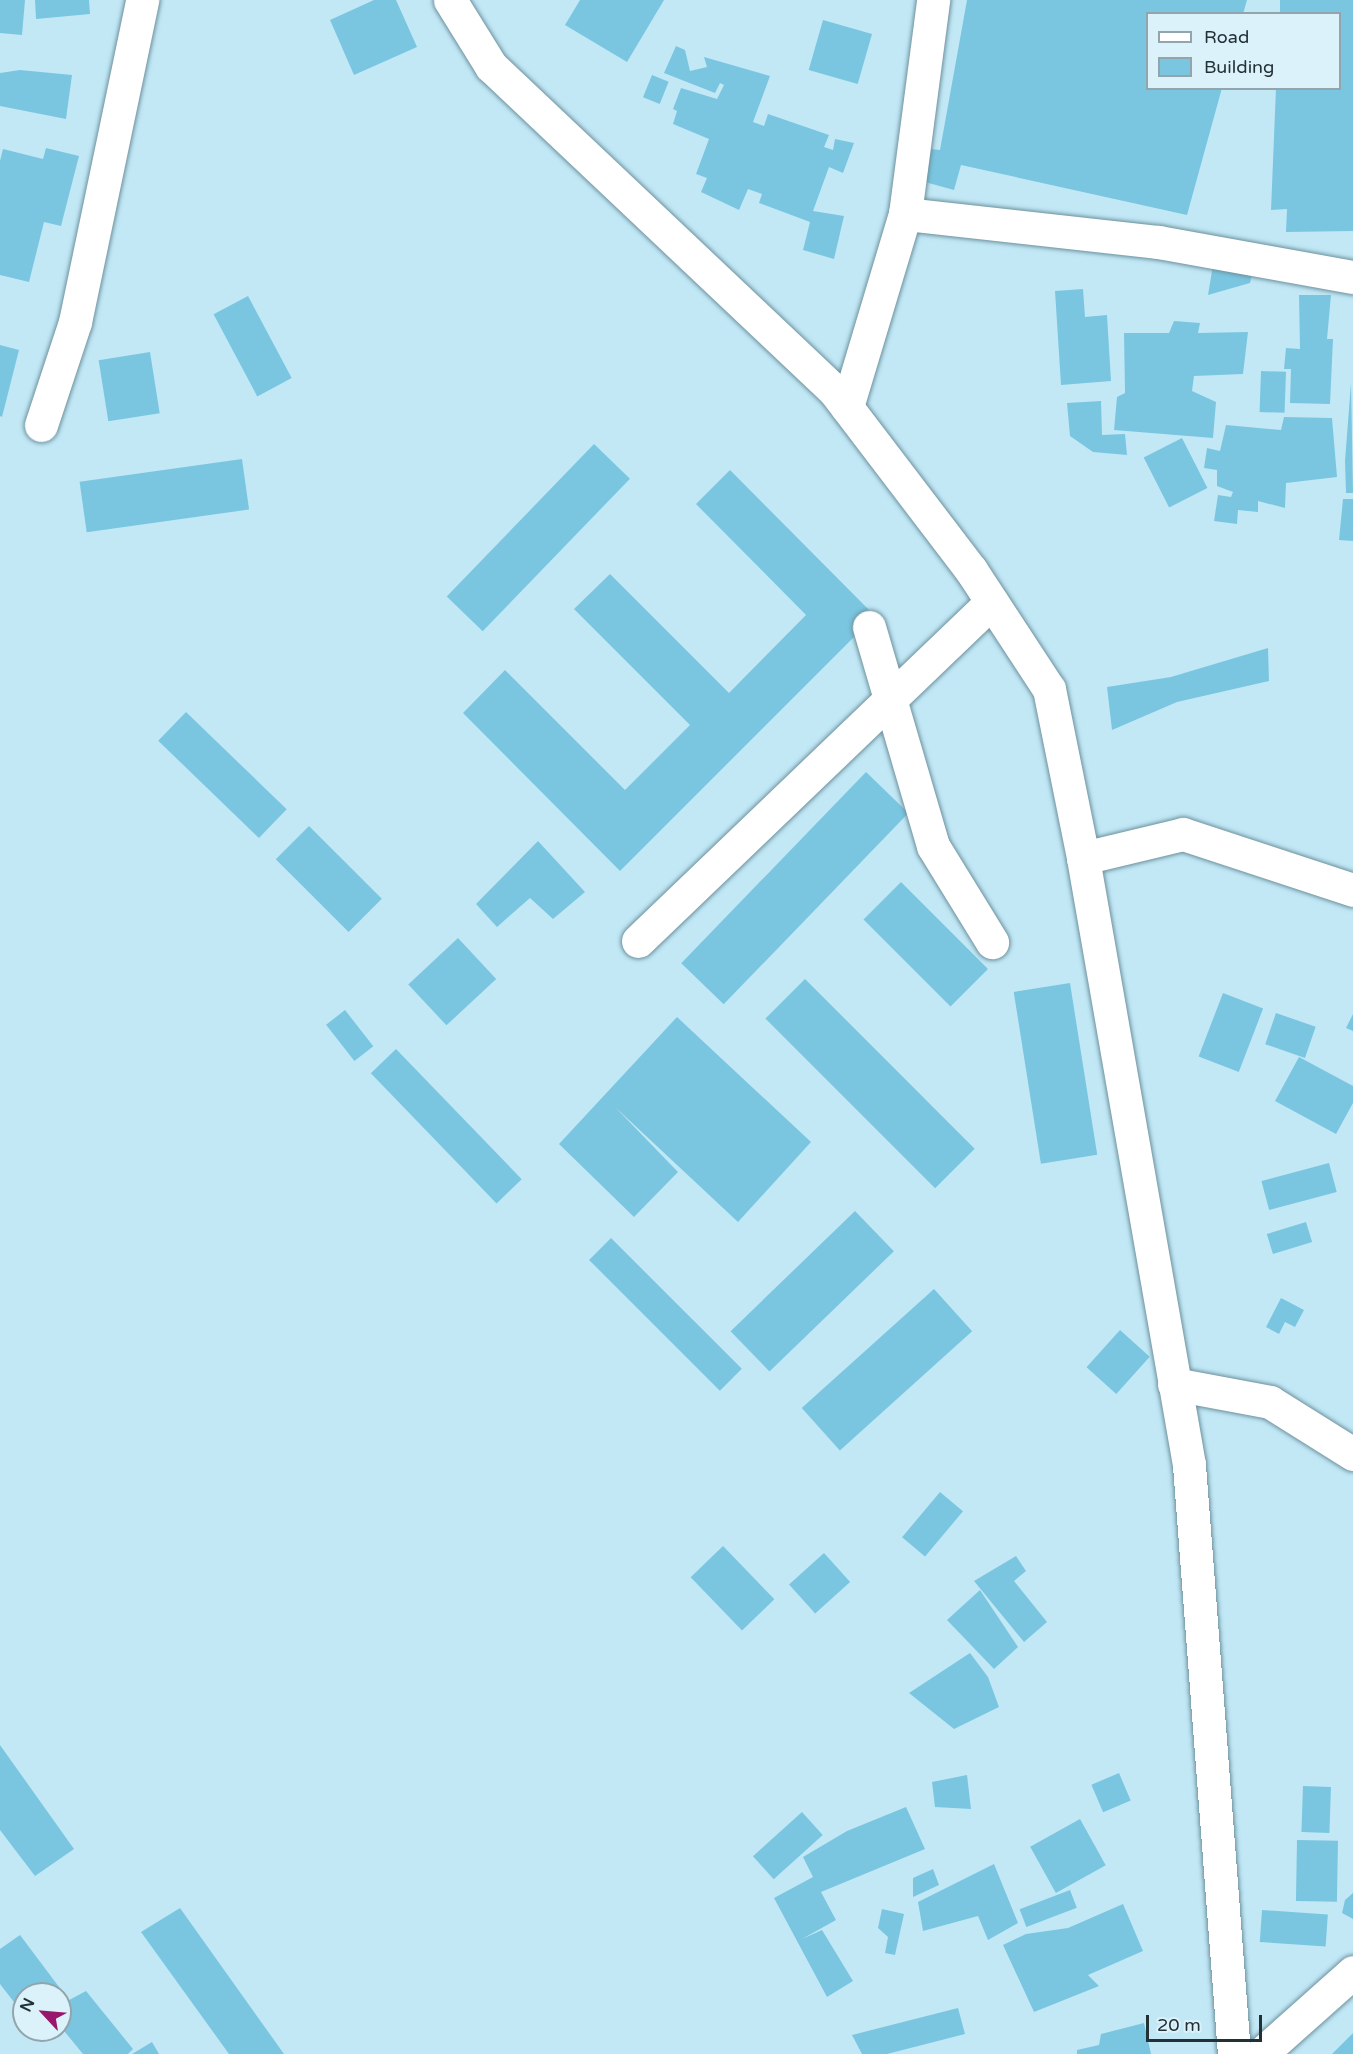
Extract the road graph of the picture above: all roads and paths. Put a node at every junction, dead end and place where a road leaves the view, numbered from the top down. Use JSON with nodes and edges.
{"nodes":[{"id":1,"x":142,"y":0,"type":"edge"},
{"id":2,"x":450,"y":0,"type":"edge"},
{"id":3,"x":933,"y":0,"type":"edge"},
{"id":4,"x":904,"y":214,"type":"junction"},
{"id":5,"x":1353,"y":277,"type":"edge"},
{"id":6,"x":847,"y":407,"type":"junction"},
{"id":7,"x":41,"y":424,"type":"dead end"},
{"id":8,"x":992,"y":602,"type":"junction"},
{"id":9,"x":869,"y":627,"type":"dead end"},
{"id":10,"x":890,"y":699,"type":"junction"},
{"id":11,"x":1083,"y":858,"type":"junction"},
{"id":12,"x":1353,"y":890,"type":"edge"},
{"id":13,"x":638,"y":941,"type":"dead end"},
{"id":14,"x":992,"y":942,"type":"dead end"},
{"id":15,"x":1174,"y":1384,"type":"junction"},
{"id":16,"x":1353,"y":1454,"type":"edge"},
{"id":17,"x":1353,"y":1972,"type":"edge"},
{"id":18,"x":1234,"y":2054,"type":"edge"},
{"id":19,"x":1261,"y":2054,"type":"edge"}],
"edges":[{"from":1,"to":7,"type":"street"},
{"from":2,"to":6,"type":"street"},
{"from":3,"to":4,"type":"street"},
{"from":4,"to":5,"type":"street"},
{"from":4,"to":6,"type":"street"},
{"from":6,"to":8,"type":"street"},
{"from":8,"to":10,"type":"street"},
{"from":8,"to":11,"type":"street"},
{"from":9,"to":10,"type":"street"},
{"from":10,"to":13,"type":"street"},
{"from":10,"to":14,"type":"street"},
{"from":11,"to":12,"type":"street"},
{"from":11,"to":15,"type":"street"},
{"from":15,"to":16,"type":"street"},
{"from":15,"to":18,"type":"street"},
{"from":17,"to":19,"type":"street"}]}
